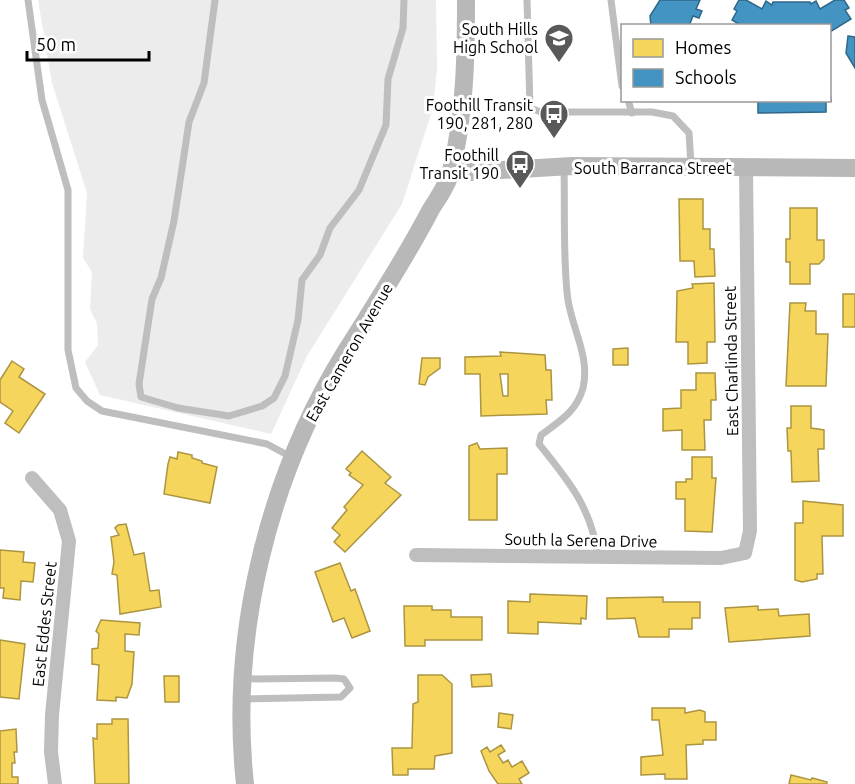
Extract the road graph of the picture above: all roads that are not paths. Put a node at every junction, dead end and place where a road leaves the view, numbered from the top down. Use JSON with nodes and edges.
{"nodes":[{"id":1,"x":28,"y":0,"type":"edge"},
{"id":2,"x":215,"y":0,"type":"edge"},
{"id":3,"x":405,"y":0,"type":"edge"},
{"id":4,"x":466,"y":0,"type":"edge"},
{"id":5,"x":527,"y":0,"type":"edge"},
{"id":6,"x":611,"y":0,"type":"edge"},
{"id":7,"x":621,"y":78,"type":"edge"},
{"id":8,"x":629,"y":102,"type":"edge"},
{"id":9,"x":632,"y":113,"type":"junction"},
{"id":10,"x":564,"y":167,"type":"junction"},
{"id":11,"x":691,"y":168,"type":"junction"},
{"id":12,"x":746,"y":168,"type":"junction"},
{"id":13,"x":855,"y":168,"type":"edge"},
{"id":14,"x":451,"y":173,"type":"junction"},
{"id":15,"x":293,"y":458,"type":"junction"},
{"id":16,"x":33,"y":478,"type":"dead end"},
{"id":17,"x":745,"y":553,"type":"joint"},
{"id":18,"x":416,"y":555,"type":"dead end"},
{"id":19,"x":598,"y":557,"type":"junction"},
{"id":20,"x":244,"y":679,"type":"junction"},
{"id":21,"x":243,"y":699,"type":"junction"},
{"id":22,"x":55,"y":784,"type":"edge"},
{"id":23,"x":245,"y":784,"type":"edge"}],
"edges":[{"from":1,"to":15,"type":"lane"},
{"from":2,"to":3,"type":"lane"},
{"from":4,"to":14,"type":"main road","name":"East Cameron Avenue"},
{"from":5,"to":9,"type":"lane"},
{"from":6,"to":7,"type":"lane"},
{"from":8,"to":9,"type":"lane"},
{"from":9,"to":11,"type":"lane"},
{"from":10,"to":11,"type":"main road","name":"South Barranca Street"},
{"from":10,"to":14,"type":"main road","name":"South Barranca Street"},
{"from":10,"to":19,"type":"lane"},
{"from":11,"to":12,"type":"main road","name":"South Barranca Street"},
{"from":12,"to":13,"type":"main road","name":"South Barranca Street"},
{"from":12,"to":17,"type":"street","name":"East Charlinda Street"},
{"from":14,"to":15,"type":"main road","name":"East Cameron Avenue"},
{"from":15,"to":20,"type":"main road","name":"East Cameron Avenue"},
{"from":16,"to":22,"type":"street","name":"East Eddes Street"},
{"from":17,"to":19,"type":"street","name":"South la Serena Drive"},
{"from":18,"to":19,"type":"street","name":"South la Serena Drive"},
{"from":20,"to":21,"type":"main road","name":"East Cameron Avenue"},
{"from":20,"to":21,"type":"lane"},
{"from":21,"to":23,"type":"main road","name":"East Cameron Avenue"}]}
